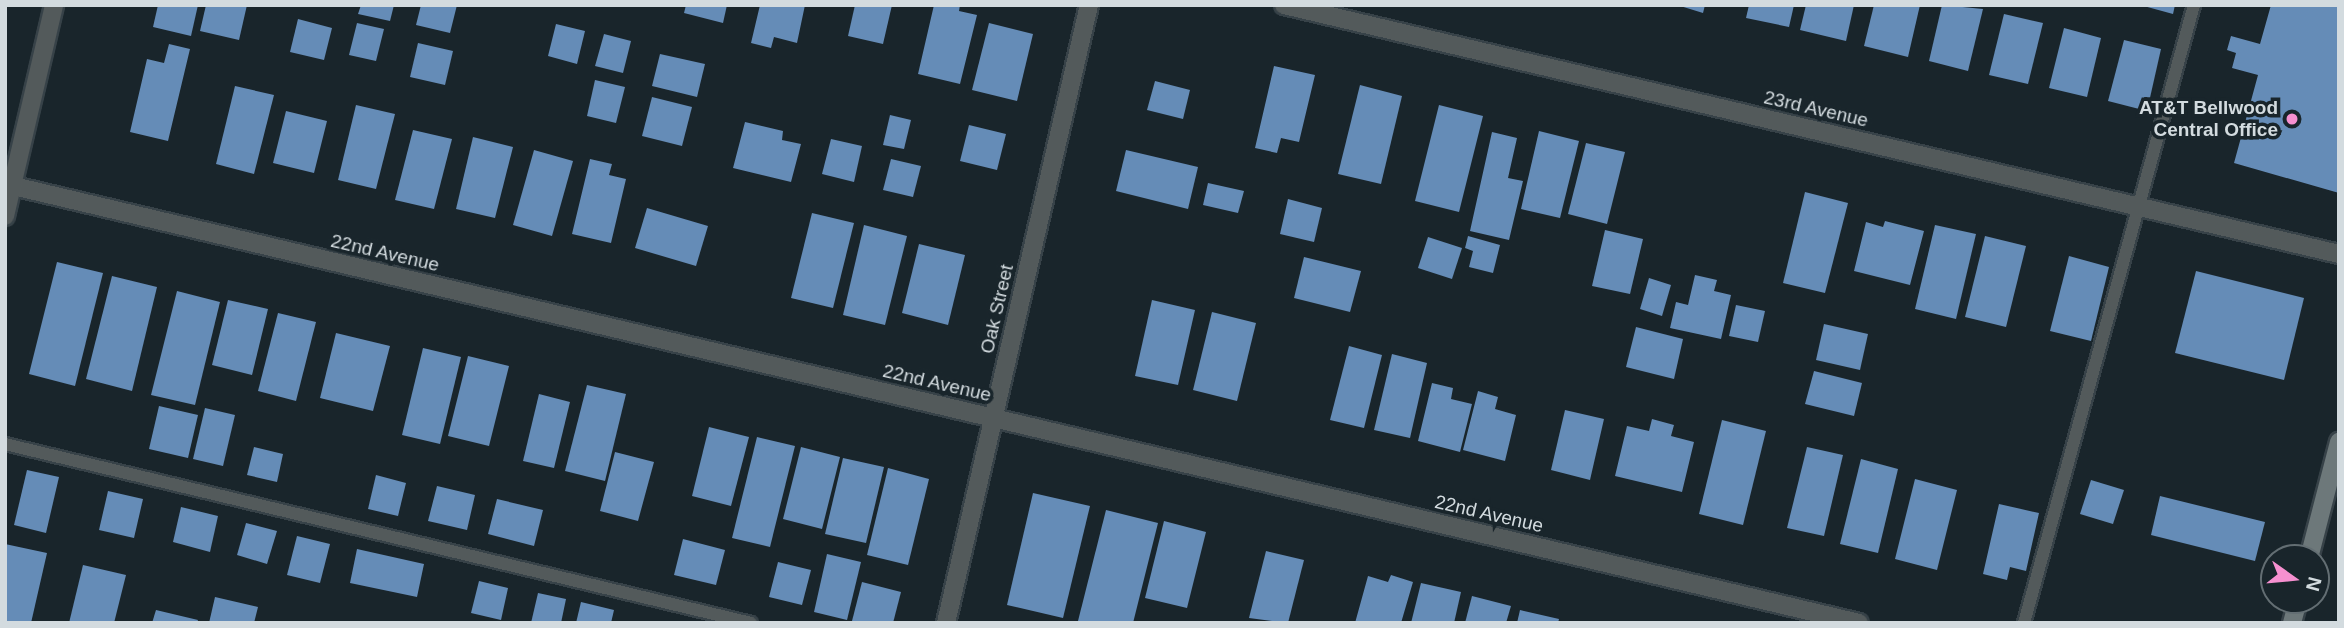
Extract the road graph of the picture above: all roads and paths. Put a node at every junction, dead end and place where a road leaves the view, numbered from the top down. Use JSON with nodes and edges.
{"nodes":[{"id":1,"x":54,"y":5,"type":"edge"},
{"id":2,"x":1089,"y":5,"type":"edge"},
{"id":3,"x":1284,"y":5,"type":"edge"},
{"id":4,"x":2194,"y":5,"type":"edge"},
{"id":5,"x":9,"y":185,"type":"edge"},
{"id":6,"x":2137,"y":206,"type":"junction"},
{"id":7,"x":5,"y":216,"type":"edge"},
{"id":8,"x":2339,"y":254,"type":"edge"},
{"id":9,"x":994,"y":418,"type":"junction"},
{"id":10,"x":2339,"y":442,"type":"edge"},
{"id":11,"x":5,"y":444,"type":"edge"},
{"id":12,"x":2312,"y":544,"type":"edge"},
{"id":13,"x":751,"y":623,"type":"edge"},
{"id":14,"x":946,"y":623,"type":"edge"},
{"id":15,"x":1859,"y":623,"type":"edge"},
{"id":16,"x":2024,"y":623,"type":"edge"}],
"edges":[{"from":1,"to":5,"type":"street"},
{"from":2,"to":9,"type":"street","name":"Oak Street"},
{"from":3,"to":6,"type":"street","name":"23rd Avenue"},
{"from":4,"to":6,"type":"lane"},
{"from":5,"to":7,"type":"street"},
{"from":5,"to":9,"type":"street","name":"22nd Avenue"},
{"from":6,"to":8,"type":"street","name":"23rd Avenue"},
{"from":6,"to":16,"type":"lane"},
{"from":9,"to":14,"type":"street","name":"Oak Street"},
{"from":9,"to":15,"type":"street","name":"22nd Avenue"},
{"from":10,"to":12,"type":"main road"},
{"from":11,"to":13,"type":"lane"}]}
